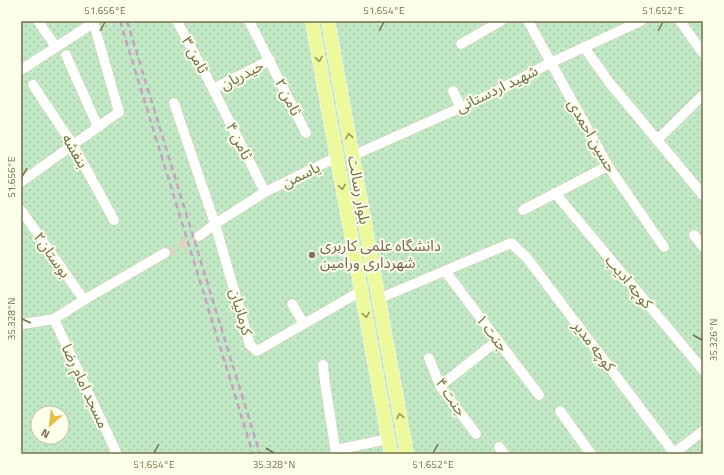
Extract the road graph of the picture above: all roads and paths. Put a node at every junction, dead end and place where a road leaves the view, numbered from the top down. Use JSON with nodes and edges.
{"nodes":[{"id":1,"x":38,"y":21,"type":"edge"},
{"id":2,"x":177,"y":21,"type":"edge"},
{"id":3,"x":249,"y":21,"type":"edge"},
{"id":4,"x":312,"y":21,"type":"edge"},
{"id":5,"x":328,"y":21,"type":"edge"},
{"id":6,"x":501,"y":21,"type":"edge"},
{"id":7,"x":528,"y":21,"type":"edge"},
{"id":8,"x":641,"y":21,"type":"edge"},
{"id":9,"x":680,"y":21,"type":"edge"},
{"id":10,"x":93,"y":22,"type":"edge"},
{"id":11,"x":461,"y":44,"type":"dead end"},
{"id":12,"x":56,"y":47,"type":"junction"},
{"id":13,"x":584,"y":47,"type":"junction"},
{"id":14,"x":701,"y":47,"type":"edge"},
{"id":15,"x":66,"y":55,"type":"dead end"},
{"id":16,"x":270,"y":60,"type":"junction"},
{"id":17,"x":550,"y":63,"type":"junction"},
{"id":18,"x":21,"y":69,"type":"edge"},
{"id":19,"x":33,"y":85,"type":"dead end"},
{"id":20,"x":214,"y":90,"type":"junction"},
{"id":21,"x":453,"y":91,"type":"dead end"},
{"id":22,"x":703,"y":96,"type":"edge"},
{"id":23,"x":174,"y":103,"type":"dead end"},
{"id":24,"x":461,"y":108,"type":"junction"},
{"id":25,"x":98,"y":127,"type":"junction"},
{"id":26,"x":306,"y":133,"type":"dead end"},
{"id":27,"x":657,"y":140,"type":"junction"},
{"id":28,"x":73,"y":145,"type":"junction"},
{"id":29,"x":352,"y":156,"type":"junction"},
{"id":30,"x":337,"y":157,"type":"junction"},
{"id":31,"x":608,"y":166,"type":"junction"},
{"id":32,"x":21,"y":182,"type":"edge"},
{"id":33,"x":265,"y":192,"type":"junction"},
{"id":34,"x":555,"y":193,"type":"junction"},
{"id":35,"x":703,"y":195,"type":"edge"},
{"id":36,"x":21,"y":210,"type":"edge"},
{"id":37,"x":523,"y":210,"type":"dead end"},
{"id":38,"x":114,"y":220,"type":"dead end"},
{"id":39,"x":215,"y":224,"type":"junction"},
{"id":40,"x":694,"y":235,"type":"dead end"},
{"id":41,"x":199,"y":236,"type":"tunnel mouth"},
{"id":42,"x":664,"y":247,"type":"dead end"},
{"id":43,"x":703,"y":247,"type":"edge"},
{"id":44,"x":165,"y":254,"type":"tunnel mouth"},
{"id":45,"x":445,"y":271,"type":"junction"},
{"id":46,"x":361,"y":291,"type":"junction"},
{"id":47,"x":378,"y":299,"type":"junction"},
{"id":48,"x":84,"y":300,"type":"junction"},
{"id":49,"x":292,"y":304,"type":"dead end"},
{"id":50,"x":54,"y":319,"type":"junction"},
{"id":51,"x":22,"y":324,"type":"edge"},
{"id":52,"x":304,"y":324,"type":"junction"},
{"id":53,"x":498,"y":340,"type":"junction"},
{"id":54,"x":428,"y":358,"type":"dead end"},
{"id":55,"x":323,"y":365,"type":"dead end"},
{"id":56,"x":703,"y":370,"type":"edge"},
{"id":57,"x":440,"y":386,"type":"junction"},
{"id":58,"x":539,"y":395,"type":"dead end"},
{"id":59,"x":560,"y":411,"type":"dead end"},
{"id":60,"x":703,"y":431,"type":"edge"},
{"id":61,"x":476,"y":434,"type":"dead end"},
{"id":62,"x":388,"y":439,"type":"junction"},
{"id":63,"x":336,"y":452,"type":"edge"},
{"id":64,"x":117,"y":454,"type":"edge"},
{"id":65,"x":391,"y":454,"type":"edge"},
{"id":66,"x":407,"y":454,"type":"edge"},
{"id":67,"x":591,"y":454,"type":"edge"},
{"id":68,"x":674,"y":454,"type":"edge"}],
"edges":[{"from":1,"to":12,"type":"street"},
{"from":2,"to":20,"type":"street","name":"ثامن ۳"},
{"from":3,"to":16,"type":"street","name":"ثامن ۲"},
{"from":4,"to":30,"type":"main road","name":"بلوار رسالت","one_way":true},
{"from":29,"to":5,"type":"main road","name":"بلوار رسالت","one_way":true},
{"from":6,"to":11,"type":"street"},
{"from":7,"to":17,"type":"street","name":"حسین احمدی"},
{"from":8,"to":13,"type":"street","name":"شهید اردستانی"},
{"from":9,"to":14,"type":"street"},
{"from":10,"to":12,"type":"street"},
{"from":10,"to":25,"type":"street"},
{"from":12,"to":18,"type":"street"},
{"from":13,"to":17,"type":"street","name":"شهید اردستانی"},
{"from":13,"to":27,"type":"street"},
{"from":15,"to":25,"type":"street"},
{"from":16,"to":20,"type":"street","name":"حیدریان"},
{"from":16,"to":26,"type":"street","name":"ثامن ۲"},
{"from":17,"to":24,"type":"street","name":"شهید اردستانی"},
{"from":17,"to":31,"type":"street","name":"حسین احمدی"},
{"from":19,"to":28,"type":"street","name":"بنفشه"},
{"from":20,"to":33,"type":"street","name":"ثامن ۴"},
{"from":21,"to":24,"type":"street"},
{"from":22,"to":27,"type":"street"},
{"from":23,"to":39,"type":"street"},
{"from":24,"to":29,"type":"street","name":"شهید اردستانی"},
{"from":25,"to":28,"type":"street"},
{"from":27,"to":35,"type":"street"},
{"from":28,"to":32,"type":"street"},
{"from":28,"to":38,"type":"street","name":"بنفشه"},
{"from":29,"to":47,"type":"main road","name":"بلوار رسالت"},
{"from":30,"to":33,"type":"street","name":"یاسمن"},
{"from":30,"to":46,"type":"main road","name":"بلوار رسالت","one_way":true},
{"from":31,"to":34,"type":"street"},
{"from":31,"to":42,"type":"street","name":"حسین احمدی"},
{"from":33,"to":39,"type":"street","name":"یاسمن"},
{"from":34,"to":37,"type":"street"},
{"from":34,"to":56,"type":"street","name":"کوچه ادیب"},
{"from":36,"to":48,"type":"street","name":"بوستان۲"},
{"from":39,"to":41,"type":"street","name":"یاسمن"},
{"from":39,"to":52,"type":"street","name":"کرمانیان"},
{"from":40,"to":43,"type":"street"},
{"from":44,"to":48,"type":"street"},
{"from":45,"to":47,"type":"street"},
{"from":45,"to":53,"type":"street","name":"جنت ۱"},
{"from":45,"to":68,"type":"street","name":"کوچه مدیر"},
{"from":46,"to":52,"type":"street","name":"کرمانیان"},
{"from":46,"to":62,"type":"main road","name":"بلوار رسالت","one_way":true},
{"from":66,"to":47,"type":"main road","name":"بلوار رسالت","one_way":true},
{"from":48,"to":50,"type":"street"},
{"from":49,"to":52,"type":"street"},
{"from":50,"to":51,"type":"street"},
{"from":50,"to":64,"type":"street","name":"مسجد امام رضا"},
{"from":53,"to":57,"type":"street"},
{"from":53,"to":58,"type":"street","name":"جنت ۱"},
{"from":54,"to":57,"type":"street","name":"جنت ۴"},
{"from":55,"to":63,"type":"street"},
{"from":57,"to":61,"type":"street","name":"جنت ۴"},
{"from":59,"to":67,"type":"street"},
{"from":60,"to":68,"type":"street"},
{"from":62,"to":63,"type":"street"},
{"from":62,"to":65,"type":"main road","name":"بلوار رسالت"}]}
